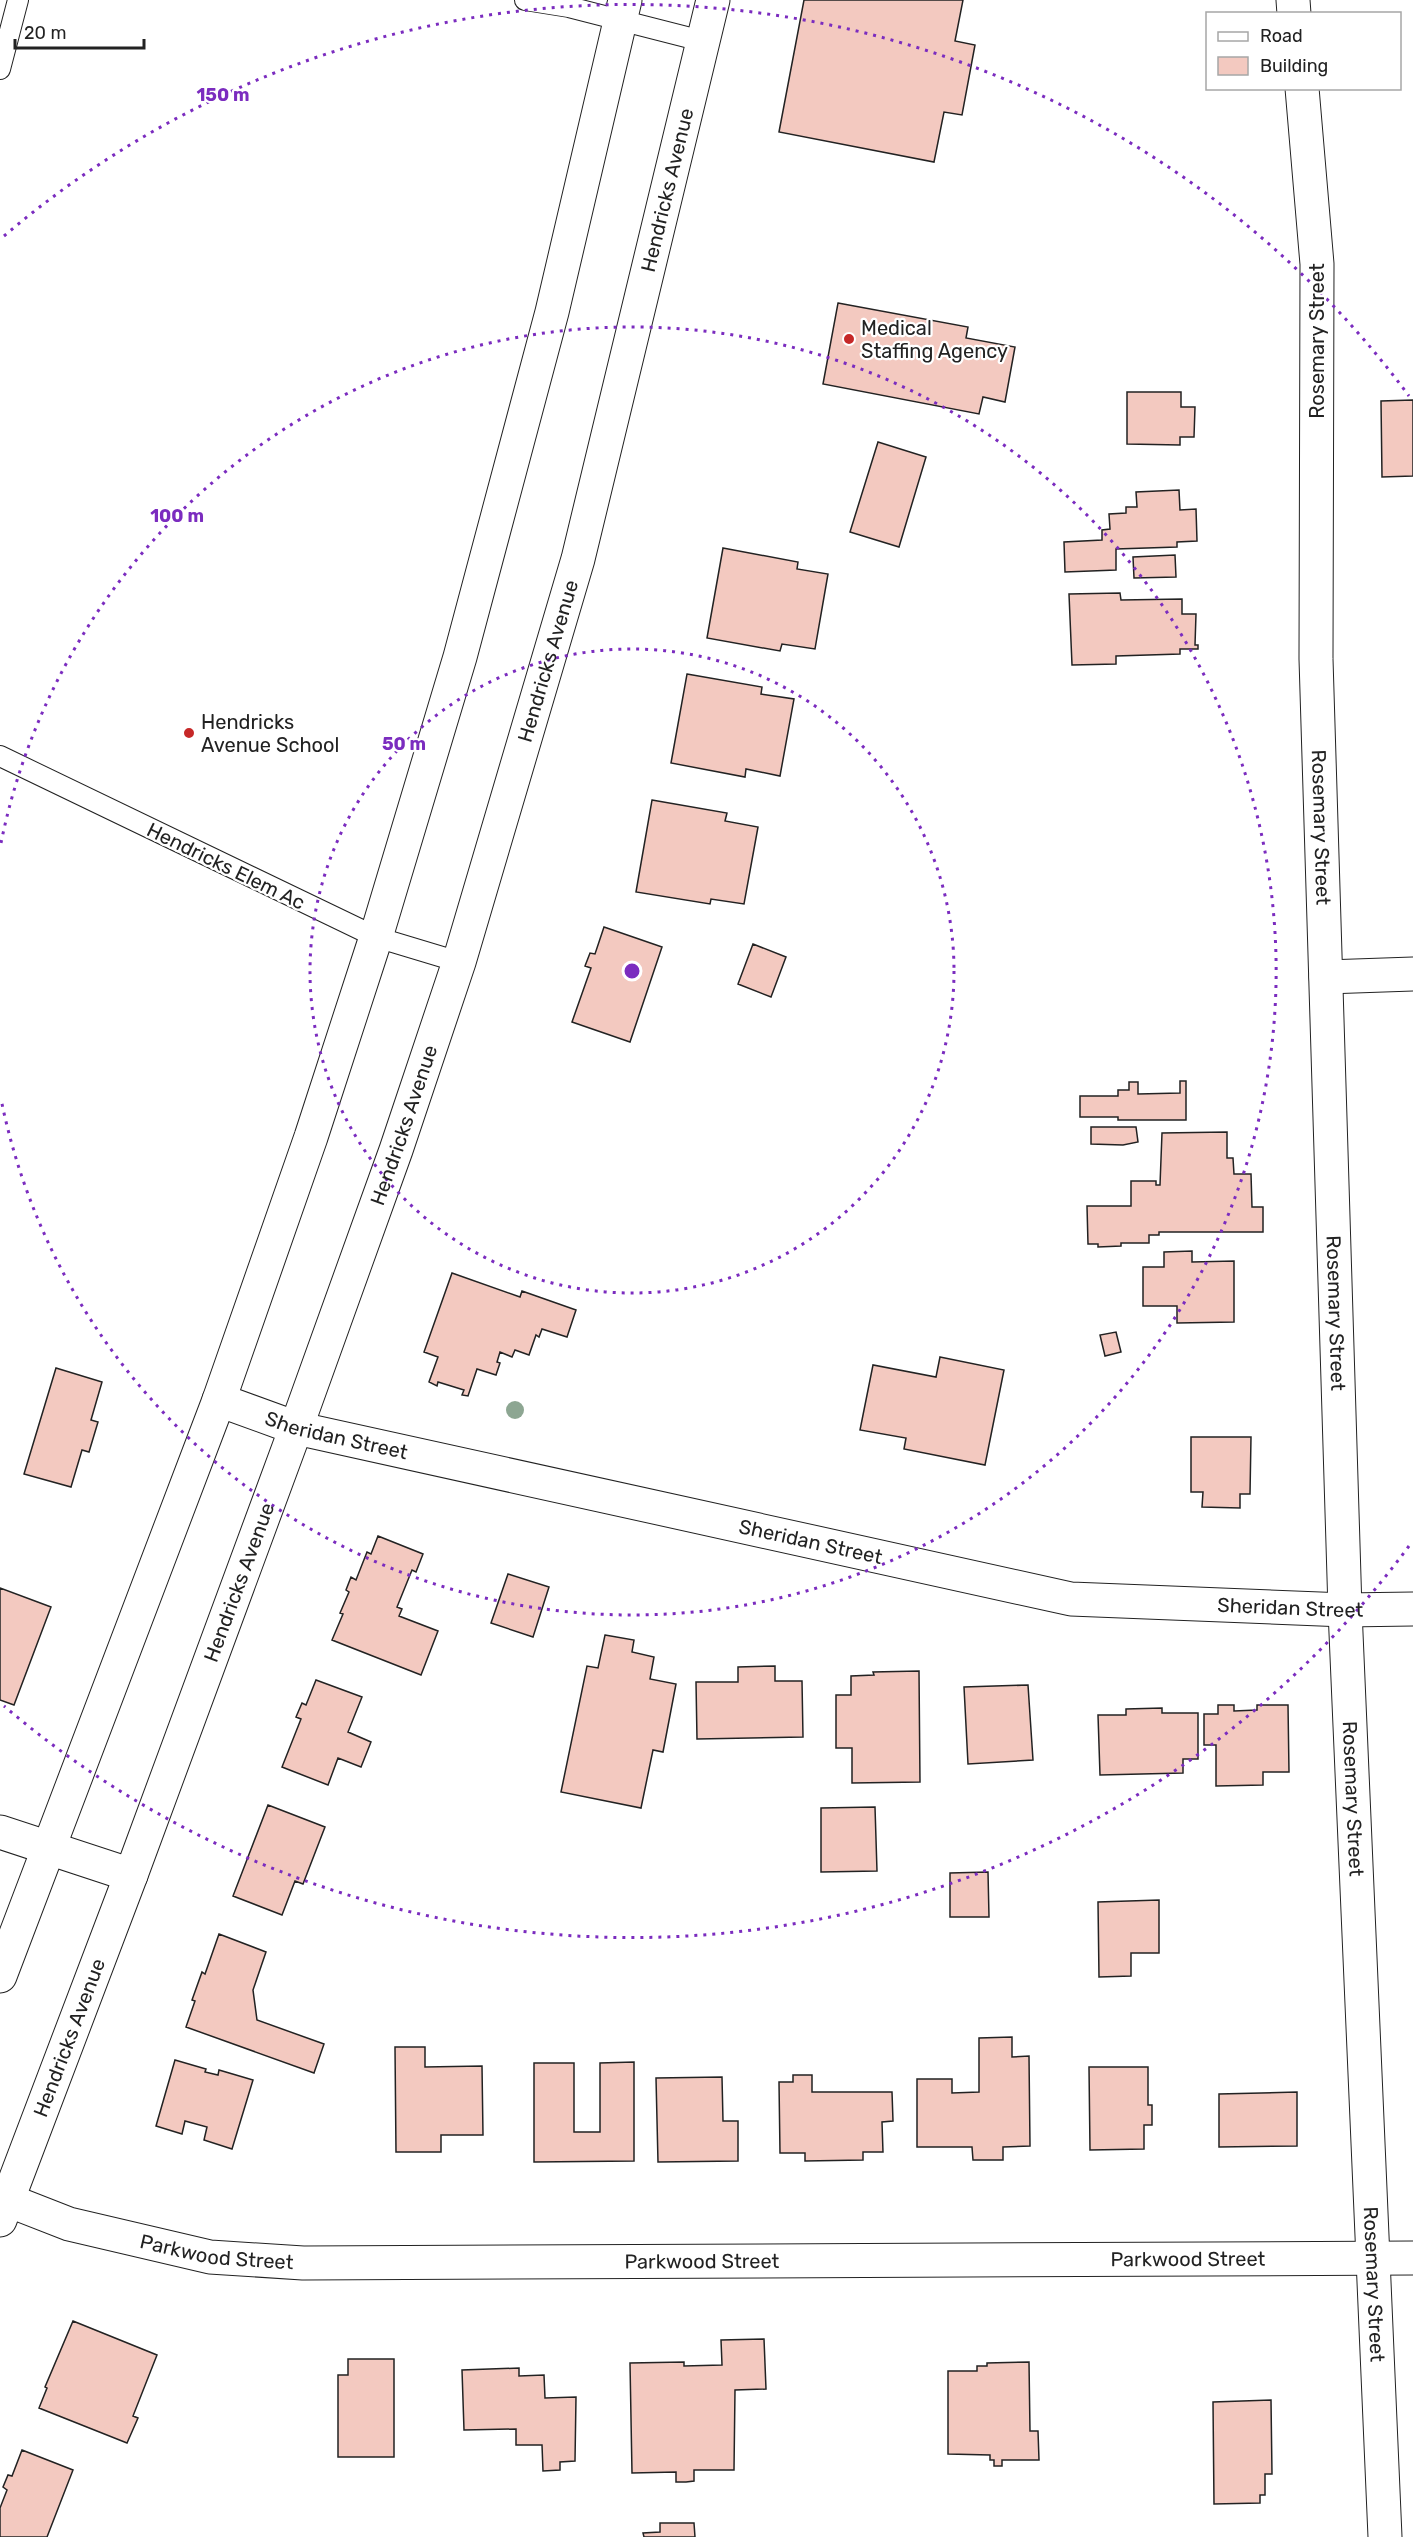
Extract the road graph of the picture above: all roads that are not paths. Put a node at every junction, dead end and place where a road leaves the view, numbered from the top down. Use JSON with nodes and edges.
{"nodes":[{"id":1,"x":18,"y":0,"type":"edge"},
{"id":2,"x":525,"y":0,"type":"edge"},
{"id":3,"x":713,"y":0,"type":"edge"},
{"id":4,"x":622,"y":10,"type":"edge"},
{"id":5,"x":702,"y":41,"type":"junction"},
{"id":6,"x":0,"y":69,"type":"edge"},
{"id":7,"x":1302,"y":90,"type":"edge"},
{"id":8,"x":0,"y":756,"type":"edge"},
{"id":9,"x":376,"y":937,"type":"junction"},
{"id":10,"x":459,"y":962,"type":"junction"},
{"id":11,"x":1413,"y":974,"type":"edge"},
{"id":12,"x":1326,"y":977,"type":"junction"},
{"id":13,"x":219,"y":1400,"type":"junction"},
{"id":14,"x":296,"y":1428,"type":"junction"},
{"id":15,"x":1413,"y":1609,"type":"edge"},
{"id":16,"x":1345,"y":1610,"type":"junction"},
{"id":17,"x":0,"y":1832,"type":"edge"},
{"id":18,"x":50,"y":1847,"type":"junction"},
{"id":19,"x":131,"y":1875,"type":"junction"},
{"id":20,"x":0,"y":1976,"type":"edge"},
{"id":21,"x":2,"y":2206,"type":"edge"},
{"id":22,"x":1413,"y":2259,"type":"edge"},
{"id":23,"x":1374,"y":2260,"type":"junction"},
{"id":24,"x":1385,"y":2537,"type":"edge"}],
"edges":[{"from":1,"to":6,"type":"lane"},
{"from":2,"to":4,"type":"lane"},
{"from":3,"to":5,"type":"street","name":"Hendricks Avenue"},
{"from":4,"to":5,"type":"lane"},
{"from":4,"to":9,"type":"street"},
{"from":5,"to":10,"type":"street","name":"Hendricks Avenue"},
{"from":7,"to":12,"type":"street","name":"Rosemary Street"},
{"from":8,"to":9,"type":"lane","name":"Hendricks Elem Ac"},
{"from":9,"to":10,"type":"lane","name":"Hendricks Elem Ac"},
{"from":9,"to":13,"type":"street"},
{"from":10,"to":14,"type":"street","name":"Hendricks Avenue"},
{"from":11,"to":12,"type":"street"},
{"from":12,"to":16,"type":"street","name":"Rosemary Street"},
{"from":13,"to":14,"type":"street","name":"Sheridan Street"},
{"from":13,"to":18,"type":"street"},
{"from":14,"to":16,"type":"street","name":"Sheridan Street"},
{"from":14,"to":19,"type":"street","name":"Hendricks Avenue"},
{"from":15,"to":16,"type":"street","name":"Sheridan Street"},
{"from":16,"to":23,"type":"street","name":"Rosemary Street"},
{"from":17,"to":18,"type":"street"},
{"from":18,"to":19,"type":"street"},
{"from":18,"to":20,"type":"street"},
{"from":19,"to":21,"type":"street","name":"Hendricks Avenue"},
{"from":21,"to":23,"type":"street","name":"Parkwood Street"},
{"from":22,"to":23,"type":"street","name":"Parkwood Street"},
{"from":23,"to":24,"type":"street","name":"Rosemary Street"}]}
